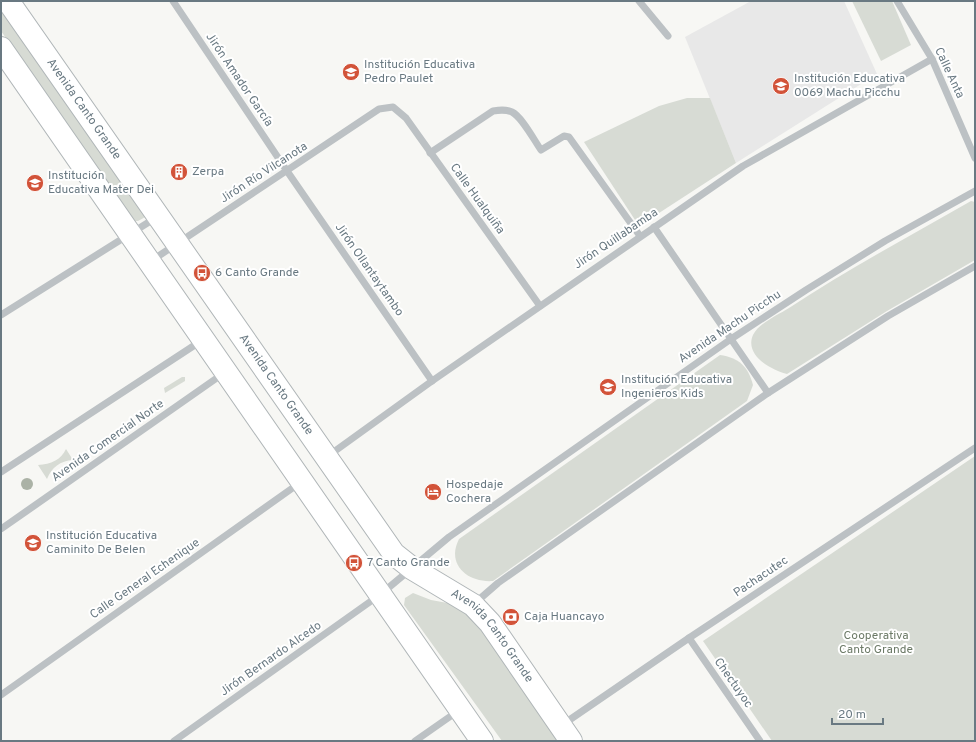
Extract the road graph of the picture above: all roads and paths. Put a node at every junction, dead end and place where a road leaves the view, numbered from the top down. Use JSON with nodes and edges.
{"nodes":[{"id":1,"x":8,"y":1,"type":"edge"},
{"id":2,"x":173,"y":1,"type":"edge"},
{"id":3,"x":639,"y":1,"type":"edge"},
{"id":4,"x":897,"y":1,"type":"edge"},
{"id":5,"x":668,"y":36,"type":"dead end"},
{"id":6,"x":1,"y":48,"type":"edge"},
{"id":7,"x":932,"y":59,"type":"junction"},
{"id":8,"x":393,"y":107,"type":"joint"},
{"id":9,"x":430,"y":153,"type":"junction"},
{"id":10,"x":975,"y":158,"type":"edge"},
{"id":11,"x":287,"y":171,"type":"junction"},
{"id":12,"x":975,"y":191,"type":"edge"},
{"id":13,"x":158,"y":216,"type":"junction"},
{"id":14,"x":654,"y":227,"type":"junction"},
{"id":15,"x":130,"y":233,"type":"junction"},
{"id":16,"x":640,"y":236,"type":"junction"},
{"id":17,"x":178,"y":243,"type":"junction"},
{"id":18,"x":150,"y":262,"type":"junction"},
{"id":19,"x":975,"y":266,"type":"edge"},
{"id":20,"x":540,"y":306,"type":"junction"},
{"id":21,"x":1,"y":315,"type":"edge"},
{"id":22,"x":205,"y":339,"type":"junction"},
{"id":23,"x":731,"y":339,"type":"junction"},
{"id":24,"x":227,"y":371,"type":"junction"},
{"id":25,"x":432,"y":381,"type":"junction"},
{"id":26,"x":768,"y":393,"type":"junction"},
{"id":27,"x":975,"y":448,"type":"edge"},
{"id":28,"x":326,"y":457,"type":"junction"},
{"id":29,"x":1,"y":472,"type":"edge"},
{"id":30,"x":302,"y":481,"type":"junction"},
{"id":31,"x":358,"y":502,"type":"junction"},
{"id":32,"x":333,"y":524,"type":"junction"},
{"id":33,"x":1,"y":529,"type":"edge"},
{"id":34,"x":413,"y":570,"type":"junction"},
{"id":35,"x":381,"y":594,"type":"junction"},
{"id":36,"x":473,"y":605,"type":"junction"},
{"id":37,"x":689,"y":638,"type":"junction"},
{"id":38,"x":1,"y":694,"type":"edge"},
{"id":39,"x":460,"y":709,"type":"junction"},
{"id":40,"x":566,"y":733,"type":"edge"},
{"id":41,"x":174,"y":741,"type":"edge"},
{"id":42,"x":414,"y":741,"type":"edge"},
{"id":43,"x":482,"y":741,"type":"edge"},
{"id":44,"x":760,"y":741,"type":"edge"}],
"edges":[{"from":1,"to":13,"type":"main road","name":"Avenida Canto Grande"},
{"from":2,"to":11,"type":"street","name":"Jirón Amador García"},
{"from":3,"to":5,"type":"street"},
{"from":4,"to":7,"type":"street","name":"Calle Anta"},
{"from":6,"to":15,"type":"main road"},
{"from":7,"to":10,"type":"street","name":"Calle Anta"},
{"from":7,"to":14,"type":"street","name":"Jirón Quillabamba"},
{"from":8,"to":9,"type":"street","name":"Calle Hualquiña"},
{"from":8,"to":11,"type":"street","name":"Jirón Río Vilcanota"},
{"from":9,"to":16,"type":"street"},
{"from":9,"to":20,"type":"street","name":"Calle Hualquiña"},
{"from":11,"to":17,"type":"street","name":"Jirón Río Vilcanota"},
{"from":11,"to":25,"type":"street","name":"Jirón Ollantaytambo"},
{"from":12,"to":23,"type":"street","name":"Avenida Machu Picchu"},
{"from":13,"to":15,"type":"street"},
{"from":13,"to":17,"type":"main road","name":"Avenida Canto Grande"},
{"from":14,"to":16,"type":"street","name":"Jirón Quillabamba"},
{"from":14,"to":23,"type":"street"},
{"from":15,"to":18,"type":"main road"},
{"from":15,"to":21,"type":"street"},
{"from":16,"to":20,"type":"street","name":"Jirón Quillabamba"},
{"from":17,"to":18,"type":"street","name":"Jirón Río Vilcanota"},
{"from":17,"to":28,"type":"main road","name":"Avenida Canto Grande"},
{"from":18,"to":22,"type":"main road"},
{"from":19,"to":26,"type":"street"},
{"from":20,"to":25,"type":"street","name":"Jirón Quillabamba"},
{"from":22,"to":24,"type":"main road"},
{"from":22,"to":29,"type":"street"},
{"from":23,"to":26,"type":"street"},
{"from":23,"to":34,"type":"street","name":"Avenida Machu Picchu"},
{"from":24,"to":30,"type":"main road"},
{"from":24,"to":33,"type":"street","name":"Avenida Comercial Norte"},
{"from":25,"to":28,"type":"street","name":"Jirón Quillabamba"},
{"from":26,"to":36,"type":"street"},
{"from":27,"to":37,"type":"street","name":"Pachacutec"},
{"from":28,"to":31,"type":"main road","name":"Avenida Canto Grande"},
{"from":30,"to":32,"type":"main road"},
{"from":30,"to":38,"type":"street","name":"Calle General Echenique"},
{"from":31,"to":32,"type":"main road"},
{"from":31,"to":34,"type":"main road","name":"Avenida Canto Grande"},
{"from":32,"to":35,"type":"main road"},
{"from":34,"to":35,"type":"street","name":"Avenida Machu Picchu"},
{"from":34,"to":36,"type":"main road","name":"Avenida Canto Grande"},
{"from":35,"to":39,"type":"main road"},
{"from":35,"to":41,"type":"street","name":"Jirón Bernardo Alcedo"},
{"from":36,"to":40,"type":"main road","name":"Avenida Canto Grande"},
{"from":37,"to":40,"type":"street","name":"Pachacutec"},
{"from":37,"to":44,"type":"street","name":"Chectuyoc"},
{"from":39,"to":42,"type":"street"},
{"from":39,"to":43,"type":"main road"}]}
